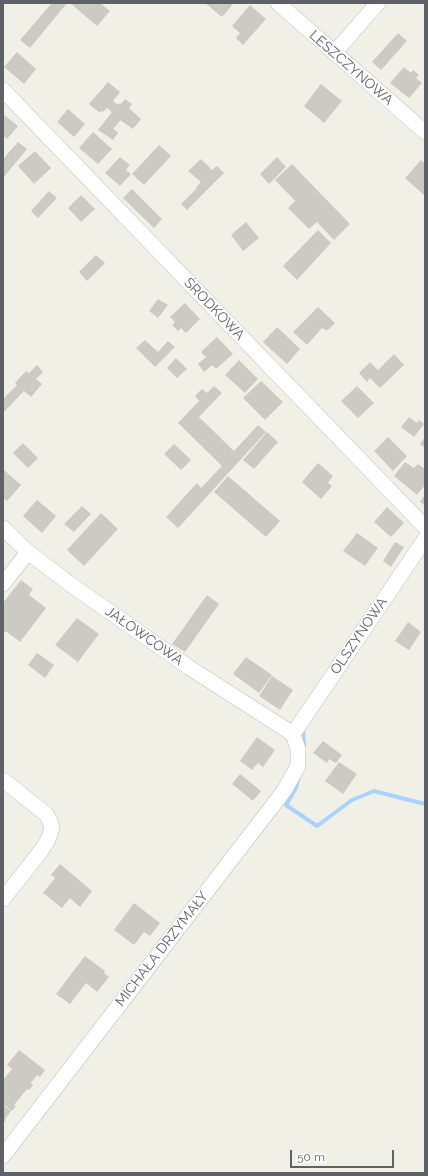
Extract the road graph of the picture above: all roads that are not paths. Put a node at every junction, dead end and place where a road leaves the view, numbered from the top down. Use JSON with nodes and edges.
{"nodes":[{"id":1,"x":278,"y":3,"type":"edge"},
{"id":2,"x":378,"y":3,"type":"edge"},
{"id":3,"x":334,"y":53,"type":"junction"},
{"id":4,"x":3,"y":90,"type":"edge"},
{"id":5,"x":425,"y":132,"type":"edge"},
{"id":6,"x":425,"y":527,"type":"edge"},
{"id":7,"x":3,"y":528,"type":"edge"},
{"id":8,"x":425,"y":539,"type":"edge"},
{"id":9,"x":28,"y":552,"type":"junction"},
{"id":10,"x":3,"y":584,"type":"edge"},
{"id":11,"x":293,"y":734,"type":"junction"},
{"id":12,"x":3,"y":780,"type":"edge"},
{"id":13,"x":3,"y":899,"type":"edge"},
{"id":14,"x":3,"y":1156,"type":"edge"}],
"edges":[{"from":1,"to":3,"type":"street","name":"LESZCZYNOWA"},
{"from":2,"to":3,"type":"street"},
{"from":3,"to":5,"type":"street","name":"LESZCZYNOWA"},
{"from":4,"to":6,"type":"street","name":"ŚRODKOWA"},
{"from":7,"to":9,"type":"street","name":"JAŁOWCOWA"},
{"from":8,"to":11,"type":"street","name":"OLSZYNOWA"},
{"from":9,"to":10,"type":"street"},
{"from":9,"to":11,"type":"street","name":"JAŁOWCOWA"},
{"from":11,"to":14,"type":"street","name":"MICHAŁA DRZYMAŁY"},
{"from":12,"to":13,"type":"street"}]}
